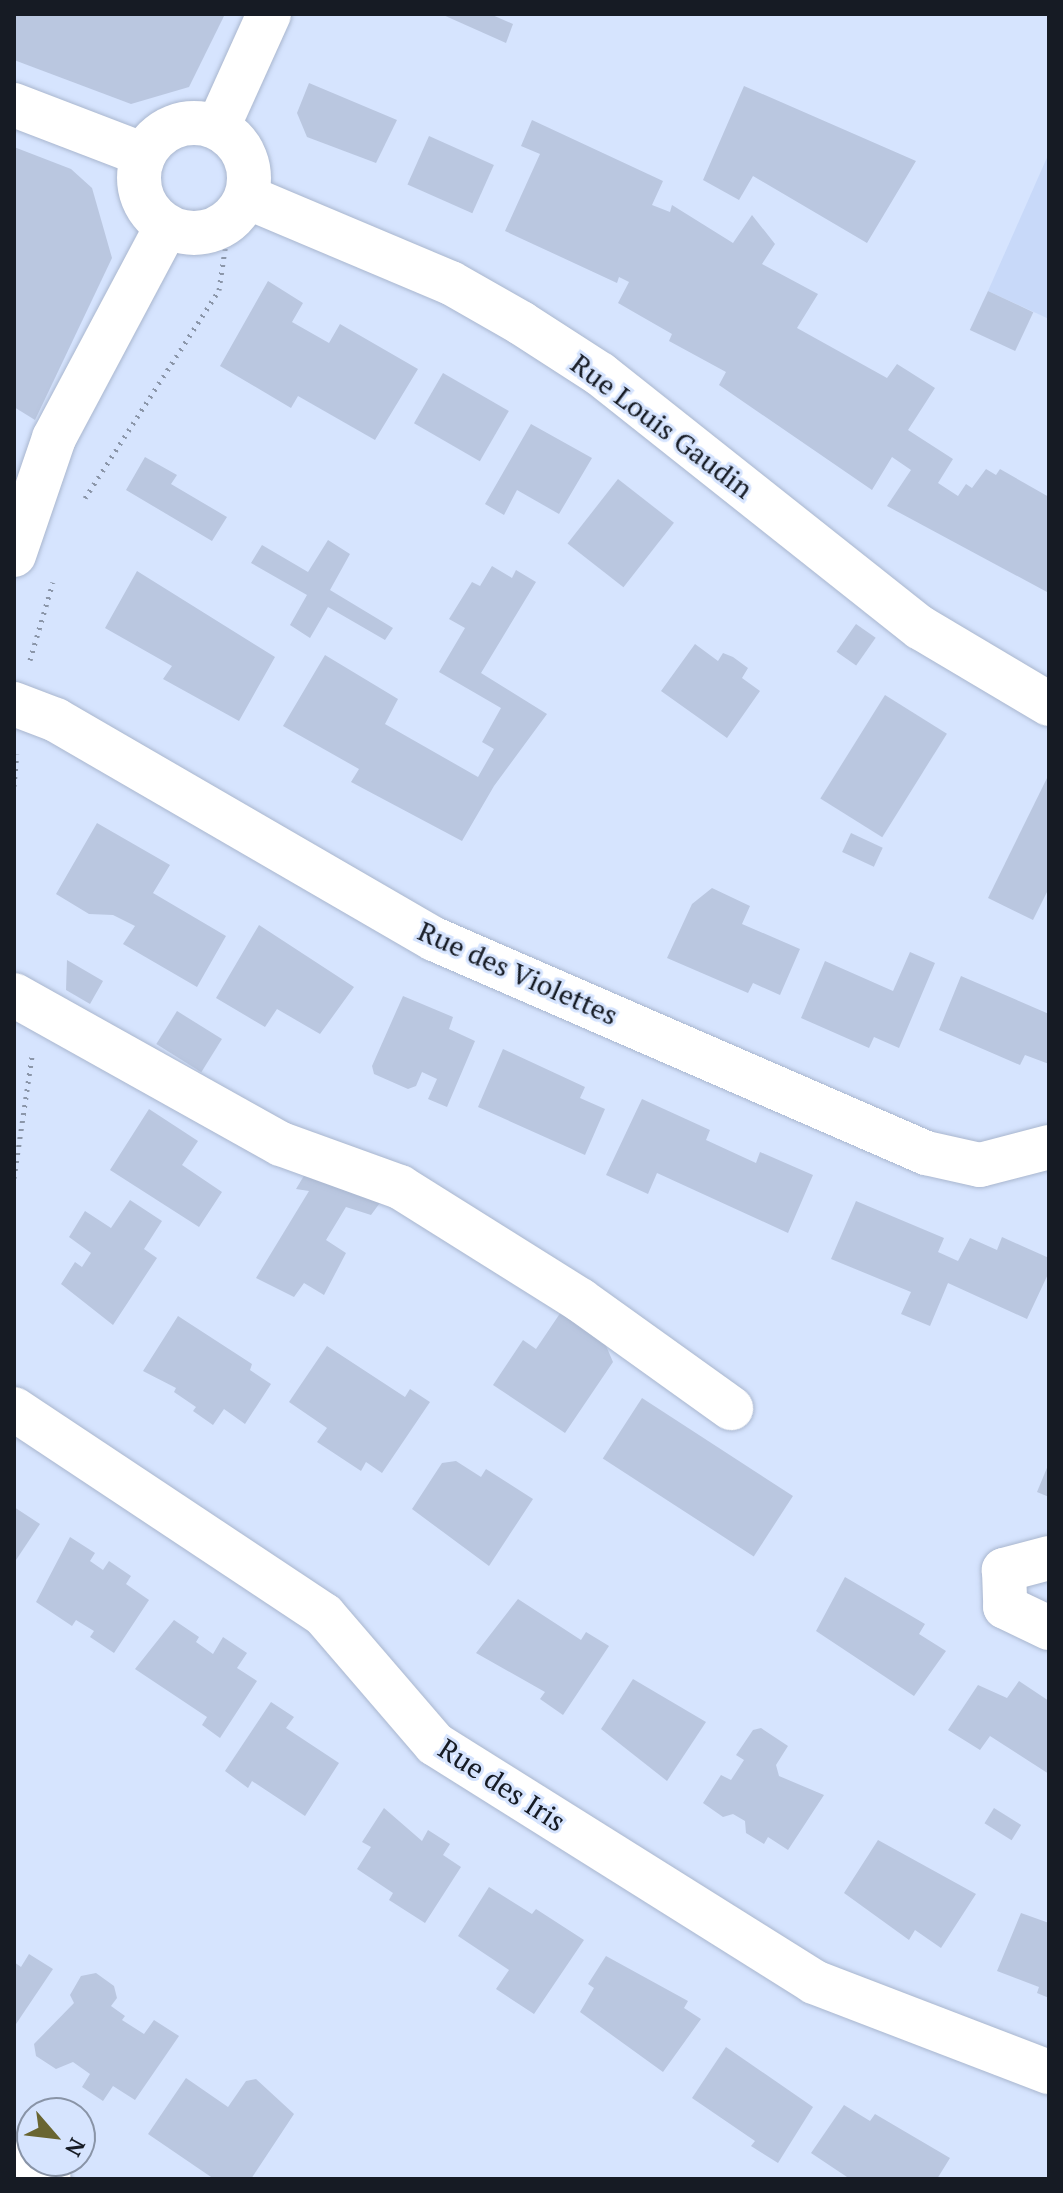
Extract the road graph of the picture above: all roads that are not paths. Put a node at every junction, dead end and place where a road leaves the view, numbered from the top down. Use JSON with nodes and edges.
{"nodes":[{"id":1,"x":269,"y":14,"type":"edge"},
{"id":2,"x":14,"y":105,"type":"edge"},
{"id":3,"x":218,"y":127,"type":"junction"},
{"id":4,"x":144,"y":155,"type":"junction"},
{"id":5,"x":238,"y":210,"type":"junction"},
{"id":6,"x":166,"y":227,"type":"junction"},
{"id":7,"x":14,"y":555,"type":"edge"},
{"id":8,"x":1049,"y":704,"type":"edge"},
{"id":9,"x":18,"y":706,"type":"edge"},
{"id":10,"x":14,"y":995,"type":"edge"},
{"id":11,"x":1049,"y":1147,"type":"edge"},
{"id":12,"x":731,"y":1408,"type":"dead end"},
{"id":13,"x":14,"y":1409,"type":"edge"},
{"id":14,"x":1049,"y":1558,"type":"edge"},
{"id":15,"x":1049,"y":1628,"type":"edge"},
{"id":16,"x":1049,"y":2072,"type":"edge"},
{"id":17,"x":14,"y":2155,"type":"edge"},
{"id":18,"x":49,"y":2179,"type":"edge"}],
"edges":[{"from":1,"to":3,"type":"street"},
{"from":2,"to":4,"type":"street"},
{"from":3,"to":4,"type":"street"},
{"from":3,"to":5,"type":"street"},
{"from":4,"to":6,"type":"street"},
{"from":5,"to":6,"type":"street"},
{"from":5,"to":8,"type":"street","name":"Rue Louis Gaudin"},
{"from":6,"to":7,"type":"street"},
{"from":9,"to":11,"type":"street","name":"Rue des Violettes"},
{"from":10,"to":12,"type":"street"},
{"from":13,"to":16,"type":"street","name":"Rue des Iris"},
{"from":14,"to":15,"type":"street"},
{"from":17,"to":18,"type":"street"}]}
